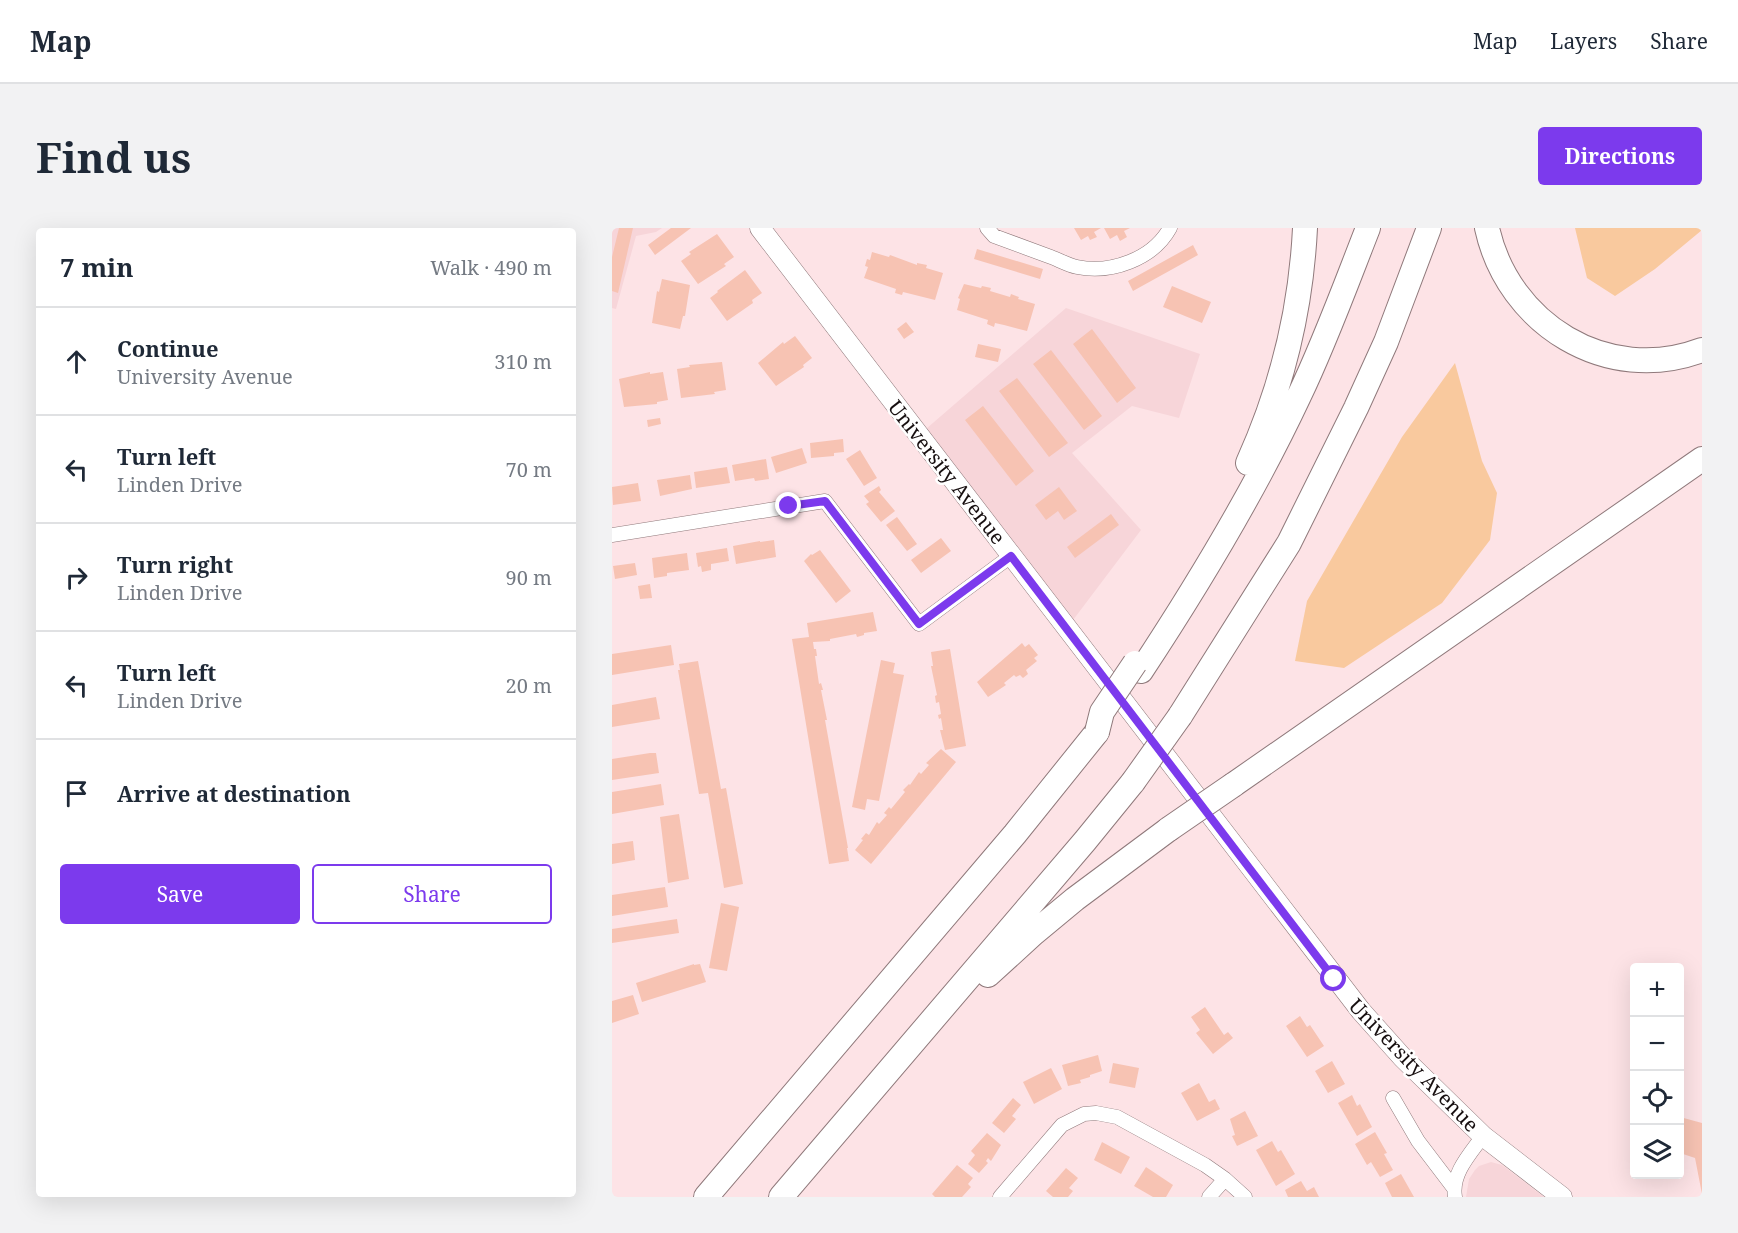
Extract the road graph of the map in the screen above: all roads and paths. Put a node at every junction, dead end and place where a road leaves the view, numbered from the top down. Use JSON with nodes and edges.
{"nodes":[{"id":1,"x":760,"y":228,"type":"edge"},
{"id":2,"x":987,"y":228,"type":"edge"},
{"id":3,"x":1170,"y":228,"type":"edge"},
{"id":4,"x":1305,"y":228,"type":"edge"},
{"id":5,"x":1368,"y":228,"type":"edge"},
{"id":6,"x":1429,"y":228,"type":"edge"},
{"id":7,"x":1487,"y":228,"type":"edge"},
{"id":8,"x":1702,"y":350,"type":"edge"},
{"id":9,"x":1702,"y":459,"type":"edge"},
{"id":10,"x":612,"y":535,"type":"edge"},
{"id":11,"x":1011,"y":556,"type":"junction"},
{"id":12,"x":1138,"y":667,"type":"junction"},
{"id":13,"x":937,"y":1015,"type":"junction"},
{"id":14,"x":1393,"y":1098,"type":"dead end"},
{"id":15,"x":1483,"y":1136,"type":"junction"},
{"id":16,"x":1225,"y":1179,"type":"junction"},
{"id":17,"x":1454,"y":1192,"type":"edge"},
{"id":18,"x":706,"y":1197,"type":"edge"},
{"id":19,"x":782,"y":1197,"type":"edge"},
{"id":20,"x":1000,"y":1197,"type":"edge"},
{"id":21,"x":1209,"y":1197,"type":"edge"},
{"id":22,"x":1245,"y":1197,"type":"edge"},
{"id":23,"x":1562,"y":1197,"type":"edge"}],
"edges":[{"from":1,"to":11,"type":"main road","name":"University Avenue"},
{"from":2,"to":3,"type":"street"},
{"from":4,"to":12,"type":"highway"},
{"from":5,"to":12,"type":"highway"},
{"from":6,"to":13,"type":"highway","bridge":true},
{"from":7,"to":8,"type":"highway"},
{"from":9,"to":13,"type":"highway","bridge":true},
{"from":10,"to":11,"type":"street"},
{"from":11,"to":15,"type":"main road","name":"University Avenue"},
{"from":12,"to":18,"type":"highway"},
{"from":13,"to":19,"type":"highway"},
{"from":14,"to":17,"type":"street"},
{"from":15,"to":17,"type":"street"},
{"from":15,"to":23,"type":"main road","name":"University Avenue"},
{"from":16,"to":20,"type":"street"},
{"from":16,"to":21,"type":"street"},
{"from":16,"to":22,"type":"street"}]}
